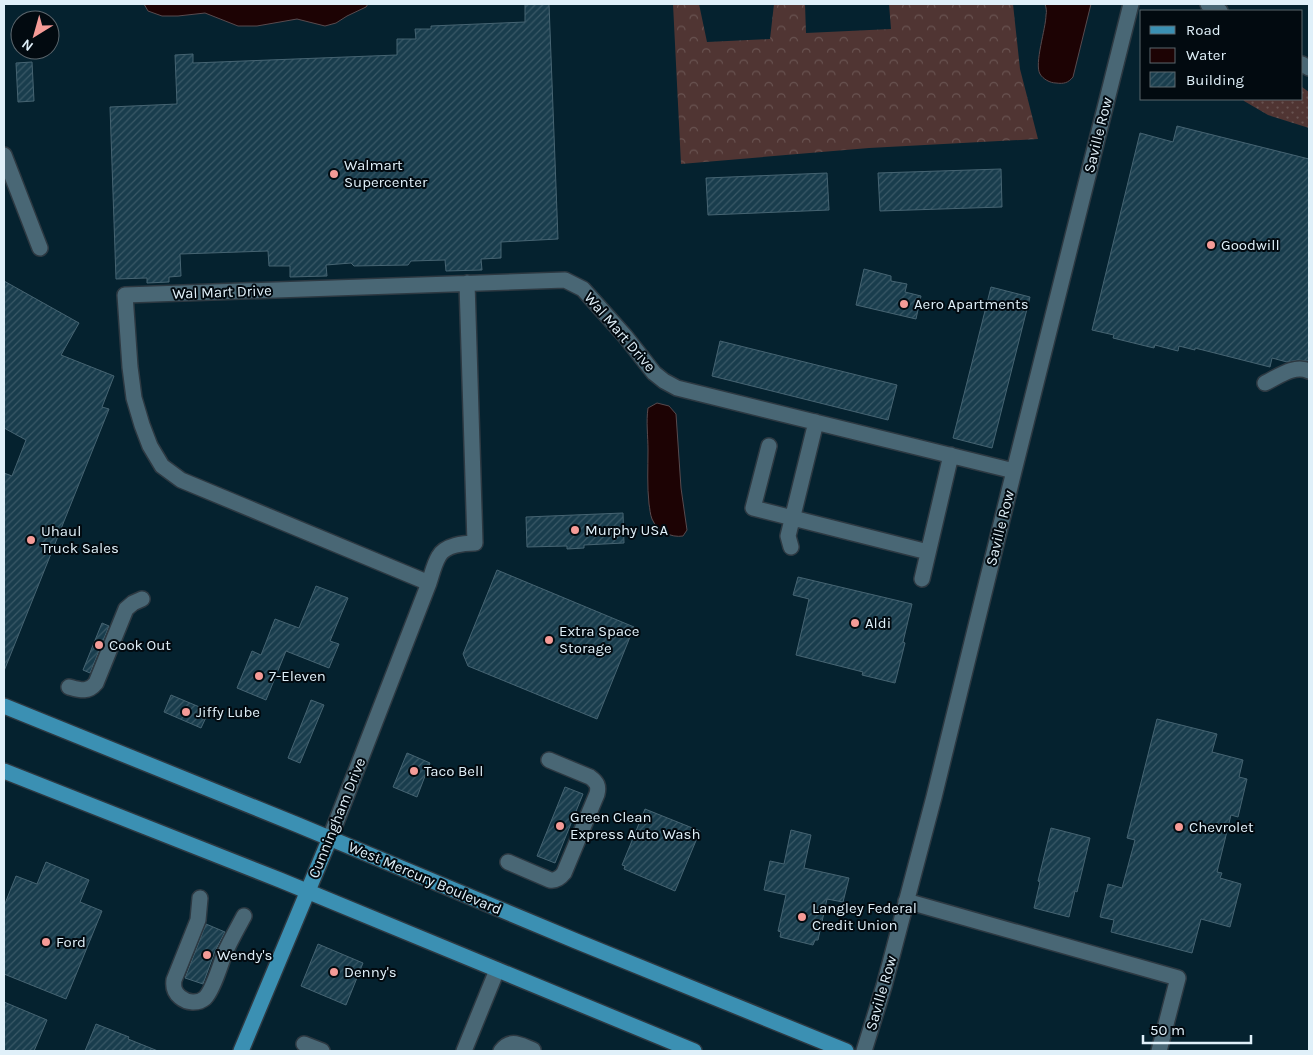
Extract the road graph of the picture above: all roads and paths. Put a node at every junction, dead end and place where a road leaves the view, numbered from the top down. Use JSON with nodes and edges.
{"nodes":[{"id":1,"x":1131,"y":4,"type":"edge"},
{"id":2,"x":4,"y":155,"type":"edge"},
{"id":3,"x":40,"y":248,"type":"dead end"},
{"id":4,"x":467,"y":283,"type":"junction"},
{"id":5,"x":1309,"y":371,"type":"edge"},
{"id":6,"x":1265,"y":383,"type":"dead end"},
{"id":7,"x":816,"y":422,"type":"junction"},
{"id":8,"x":769,"y":446,"type":"dead end"},
{"id":9,"x":951,"y":455,"type":"junction"},
{"id":10,"x":1014,"y":471,"type":"junction"},
{"id":11,"x":792,"y":518,"type":"junction"},
{"id":12,"x":791,"y":547,"type":"dead end"},
{"id":13,"x":928,"y":552,"type":"junction"},
{"id":14,"x":922,"y":579,"type":"dead end"},
{"id":15,"x":429,"y":583,"type":"junction"},
{"id":16,"x":142,"y":599,"type":"dead end"},
{"id":17,"x":69,"y":686,"type":"dead end"},
{"id":18,"x":4,"y":706,"type":"edge"},
{"id":19,"x":549,"y":760,"type":"dead end"},
{"id":20,"x":4,"y":771,"type":"edge"},
{"id":21,"x":330,"y":838,"type":"junction"},
{"id":22,"x":508,"y":862,"type":"dead end"},
{"id":23,"x":307,"y":892,"type":"junction"},
{"id":24,"x":200,"y":898,"type":"dead end"},
{"id":25,"x":906,"y":901,"type":"junction"},
{"id":26,"x":244,"y":916,"type":"dead end"},
{"id":27,"x":497,"y":970,"type":"junction"},
{"id":28,"x":304,"y":1044,"type":"dead end"},
{"id":29,"x":533,"y":1050,"type":"edge"},
{"id":30,"x":241,"y":1051,"type":"edge"},
{"id":31,"x":322,"y":1051,"type":"edge"},
{"id":32,"x":464,"y":1051,"type":"edge"},
{"id":33,"x":501,"y":1051,"type":"edge"},
{"id":34,"x":694,"y":1051,"type":"edge"},
{"id":35,"x":846,"y":1051,"type":"edge"},
{"id":36,"x":864,"y":1051,"type":"edge"},
{"id":37,"x":1159,"y":1051,"type":"edge"}],
"edges":[{"from":1,"to":10,"type":"street","name":"Saville Row"},
{"from":2,"to":3,"type":"street"},
{"from":4,"to":7,"type":"street","name":"Wal Mart Drive"},
{"from":4,"to":15,"type":"street","name":"Cunningham Drive"},
{"from":4,"to":15,"type":"street","name":"Wal Mart Drive"},
{"from":5,"to":6,"type":"street"},
{"from":7,"to":9,"type":"street","name":"Wal Mart Drive"},
{"from":7,"to":11,"type":"street"},
{"from":8,"to":11,"type":"street"},
{"from":9,"to":10,"type":"street","name":"Wal Mart Drive"},
{"from":9,"to":13,"type":"street"},
{"from":10,"to":25,"type":"street","name":"Saville Row"},
{"from":11,"to":12,"type":"street"},
{"from":11,"to":13,"type":"street"},
{"from":13,"to":14,"type":"street"},
{"from":15,"to":21,"type":"street","name":"Cunningham Drive"},
{"from":16,"to":17,"type":"street"},
{"from":18,"to":21,"type":"main road","name":"West Mercury Boulevard"},
{"from":19,"to":22,"type":"street"},
{"from":20,"to":23,"type":"main road"},
{"from":21,"to":23,"type":"main road","name":"Cunningham Drive"},
{"from":21,"to":35,"type":"main road","name":"West Mercury Boulevard"},
{"from":23,"to":27,"type":"main road"},
{"from":23,"to":30,"type":"main road","name":"Cunningham Drive"},
{"from":24,"to":26,"type":"street"},
{"from":25,"to":36,"type":"street","name":"Saville Row"},
{"from":25,"to":37,"type":"street"},
{"from":27,"to":32,"type":"street"},
{"from":27,"to":34,"type":"main road"},
{"from":28,"to":31,"type":"street"},
{"from":29,"to":33,"type":"street"}]}
